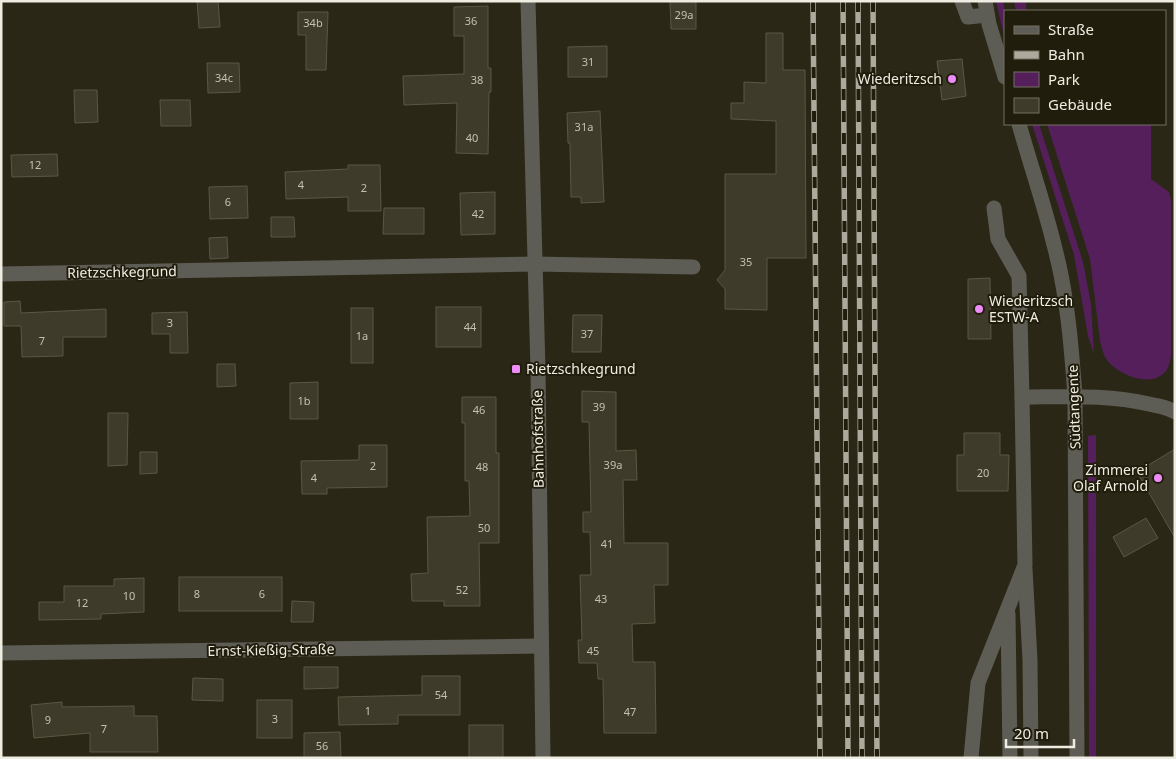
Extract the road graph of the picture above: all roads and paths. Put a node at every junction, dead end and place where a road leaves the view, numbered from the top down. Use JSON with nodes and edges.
{"nodes":[{"id":1,"x":528,"y":1,"type":"edge"},
{"id":2,"x":962,"y":1,"type":"edge"},
{"id":3,"x":986,"y":8,"type":"edge"},
{"id":4,"x":1004,"y":73,"type":"edge"},
{"id":5,"x":1018,"y":125,"type":"edge"},
{"id":6,"x":994,"y":208,"type":"dead end"},
{"id":7,"x":535,"y":264,"type":"junction"},
{"id":8,"x":693,"y":266,"type":"dead end"},
{"id":9,"x":1,"y":274,"type":"edge"},
{"id":10,"x":1075,"y":396,"type":"junction"},
{"id":11,"x":1022,"y":397,"type":"junction"},
{"id":12,"x":1173,"y":406,"type":"edge"},
{"id":13,"x":1025,"y":565,"type":"junction"},
{"id":14,"x":1007,"y":609,"type":"junction"},
{"id":15,"x":541,"y":646,"type":"junction"},
{"id":16,"x":1,"y":653,"type":"edge"},
{"id":17,"x":543,"y":758,"type":"edge"},
{"id":18,"x":971,"y":758,"type":"edge"},
{"id":19,"x":1010,"y":758,"type":"edge"},
{"id":20,"x":1031,"y":758,"type":"edge"},
{"id":21,"x":1076,"y":758,"type":"edge"}],
"edges":[{"from":1,"to":7,"type":"street","name":"Bahnhofstraße"},
{"from":2,"to":3,"type":"street"},
{"from":3,"to":4,"type":"street"},
{"from":5,"to":10,"type":"street","name":"Südtangente"},
{"from":6,"to":11,"type":"street"},
{"from":7,"to":8,"type":"street","name":"Rietzschkegrund"},
{"from":7,"to":9,"type":"street","name":"Rietzschkegrund"},
{"from":7,"to":15,"type":"street","name":"Bahnhofstraße"},
{"from":10,"to":11,"type":"street"},
{"from":10,"to":12,"type":"street"},
{"from":10,"to":21,"type":"street","name":"Südtangente"},
{"from":11,"to":13,"type":"street"},
{"from":13,"to":14,"type":"street"},
{"from":13,"to":20,"type":"street"},
{"from":14,"to":18,"type":"street"},
{"from":14,"to":19,"type":"street"},
{"from":15,"to":16,"type":"street","name":"Ernst-Kießig-Straße"},
{"from":15,"to":17,"type":"street","name":"Bahnhofstraße"}]}
